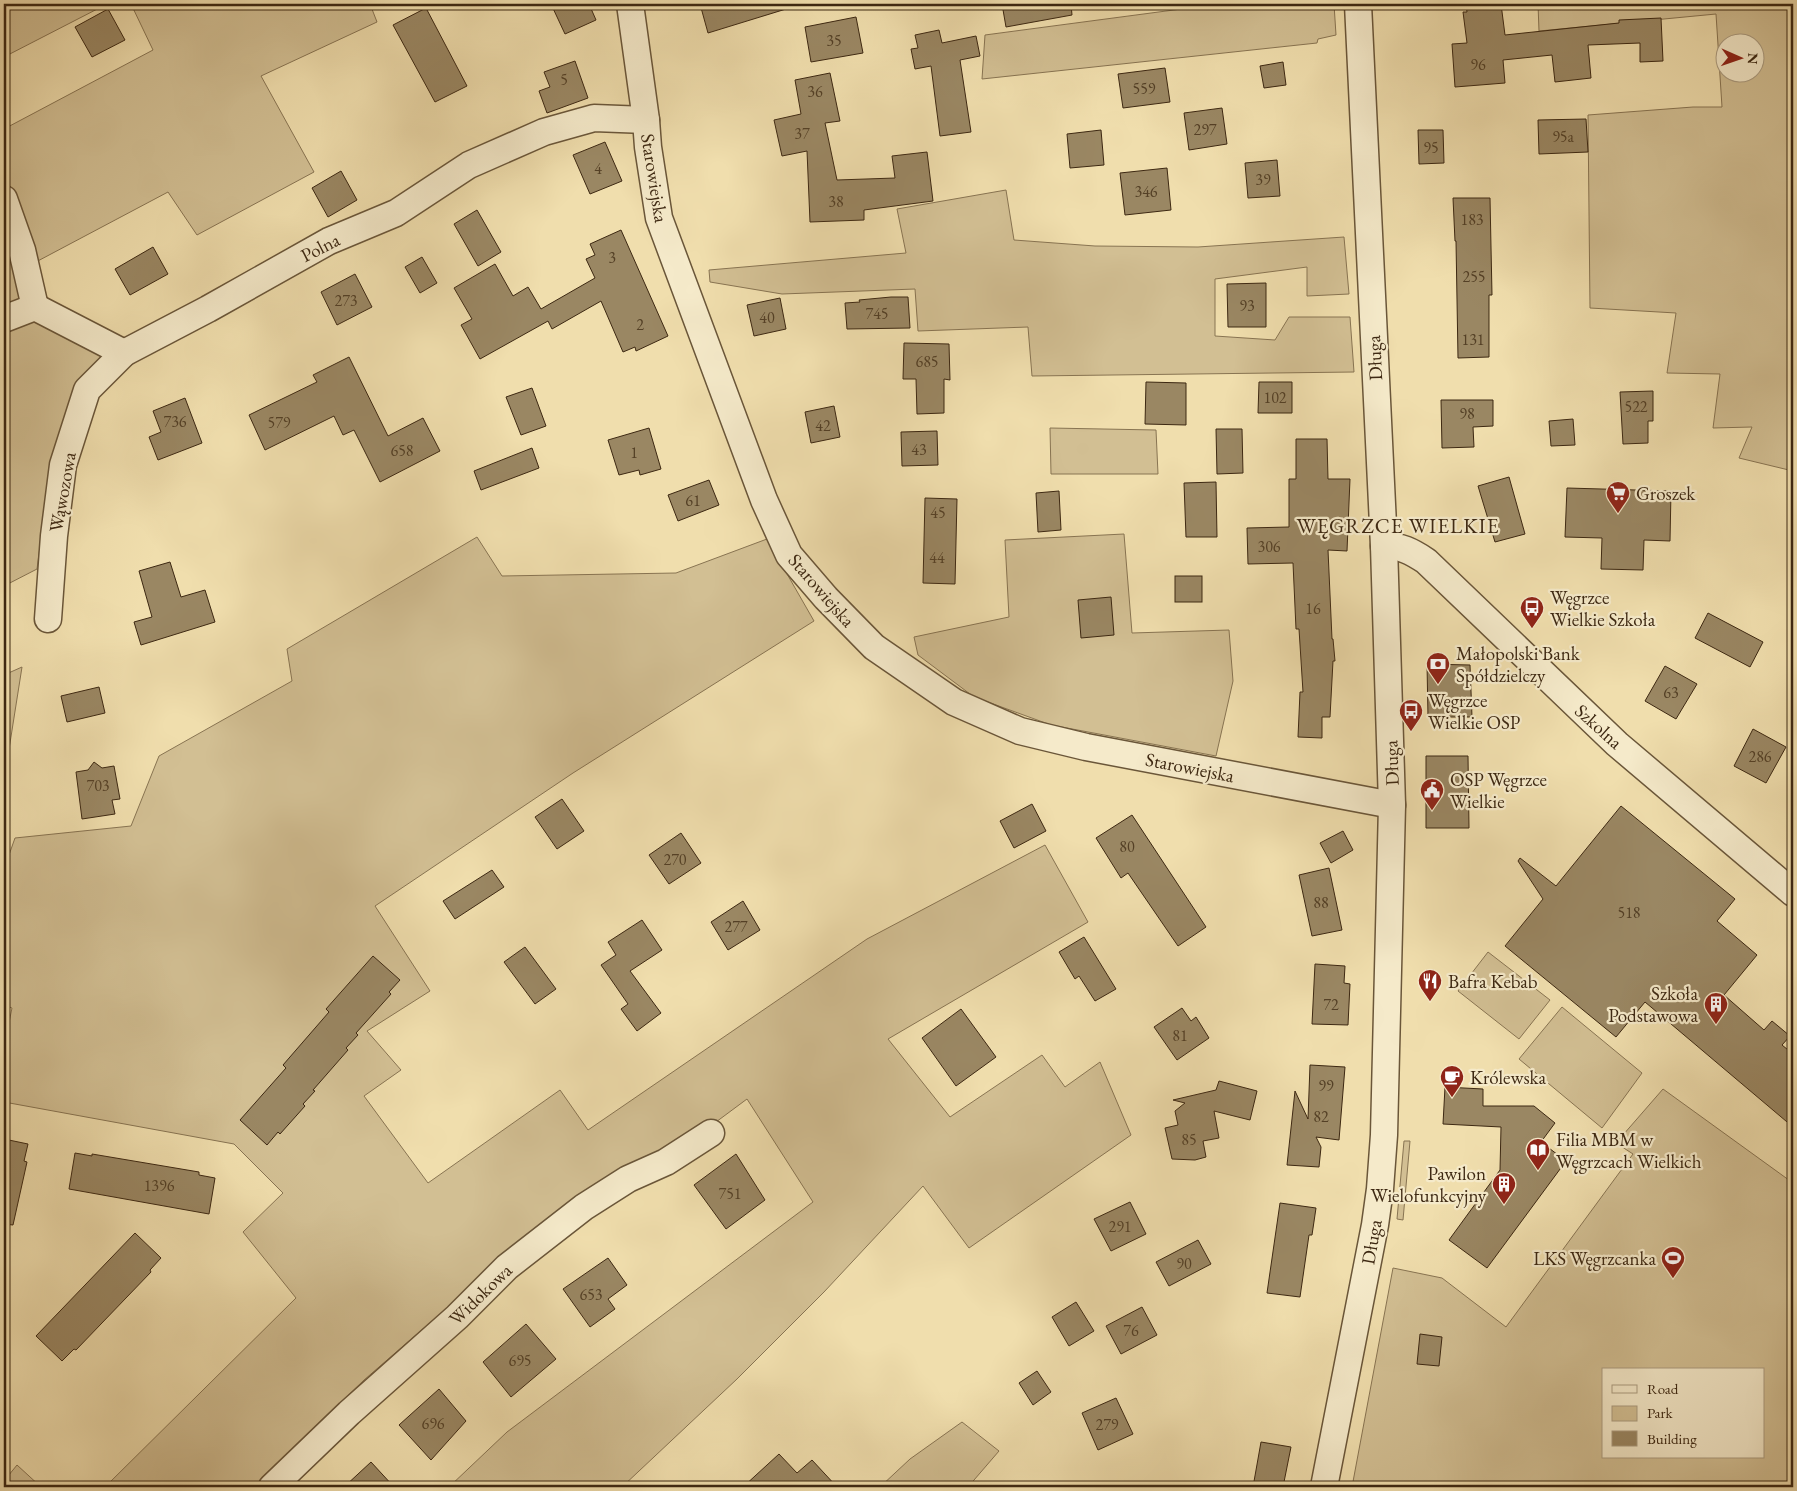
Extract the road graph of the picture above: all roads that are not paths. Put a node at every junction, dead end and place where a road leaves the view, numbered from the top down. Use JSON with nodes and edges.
{"nodes":[{"id":1,"x":630,"y":4,"type":"edge"},
{"id":2,"x":1358,"y":4,"type":"edge"},
{"id":3,"x":646,"y":120,"type":"junction"},
{"id":4,"x":4,"y":199,"type":"edge"},
{"id":5,"x":35,"y":307,"type":"junction"},
{"id":6,"x":4,"y":319,"type":"edge"},
{"id":7,"x":124,"y":353,"type":"junction"},
{"id":8,"x":1384,"y":546,"type":"junction"},
{"id":9,"x":48,"y":619,"type":"dead end"},
{"id":10,"x":1392,"y":805,"type":"junction"},
{"id":11,"x":1793,"y":893,"type":"edge"},
{"id":12,"x":711,"y":1133,"type":"dead end"},
{"id":13,"x":272,"y":1487,"type":"edge"},
{"id":14,"x":1324,"y":1487,"type":"edge"}],
"edges":[{"from":1,"to":3,"type":"street","name":"Starowiejska"},
{"from":2,"to":8,"type":"street","name":"Długa"},
{"from":3,"to":7,"type":"street","name":"Polna"},
{"from":3,"to":10,"type":"street","name":"Starowiejska"},
{"from":4,"to":5,"type":"street"},
{"from":5,"to":6,"type":"street"},
{"from":5,"to":7,"type":"street"},
{"from":7,"to":9,"type":"street","name":"Wąwozowa"},
{"from":8,"to":10,"type":"street","name":"Długa"},
{"from":8,"to":11,"type":"street","name":"Szkolna"},
{"from":10,"to":14,"type":"street","name":"Długa"},
{"from":12,"to":13,"type":"street","name":"Widokowa"}]}
